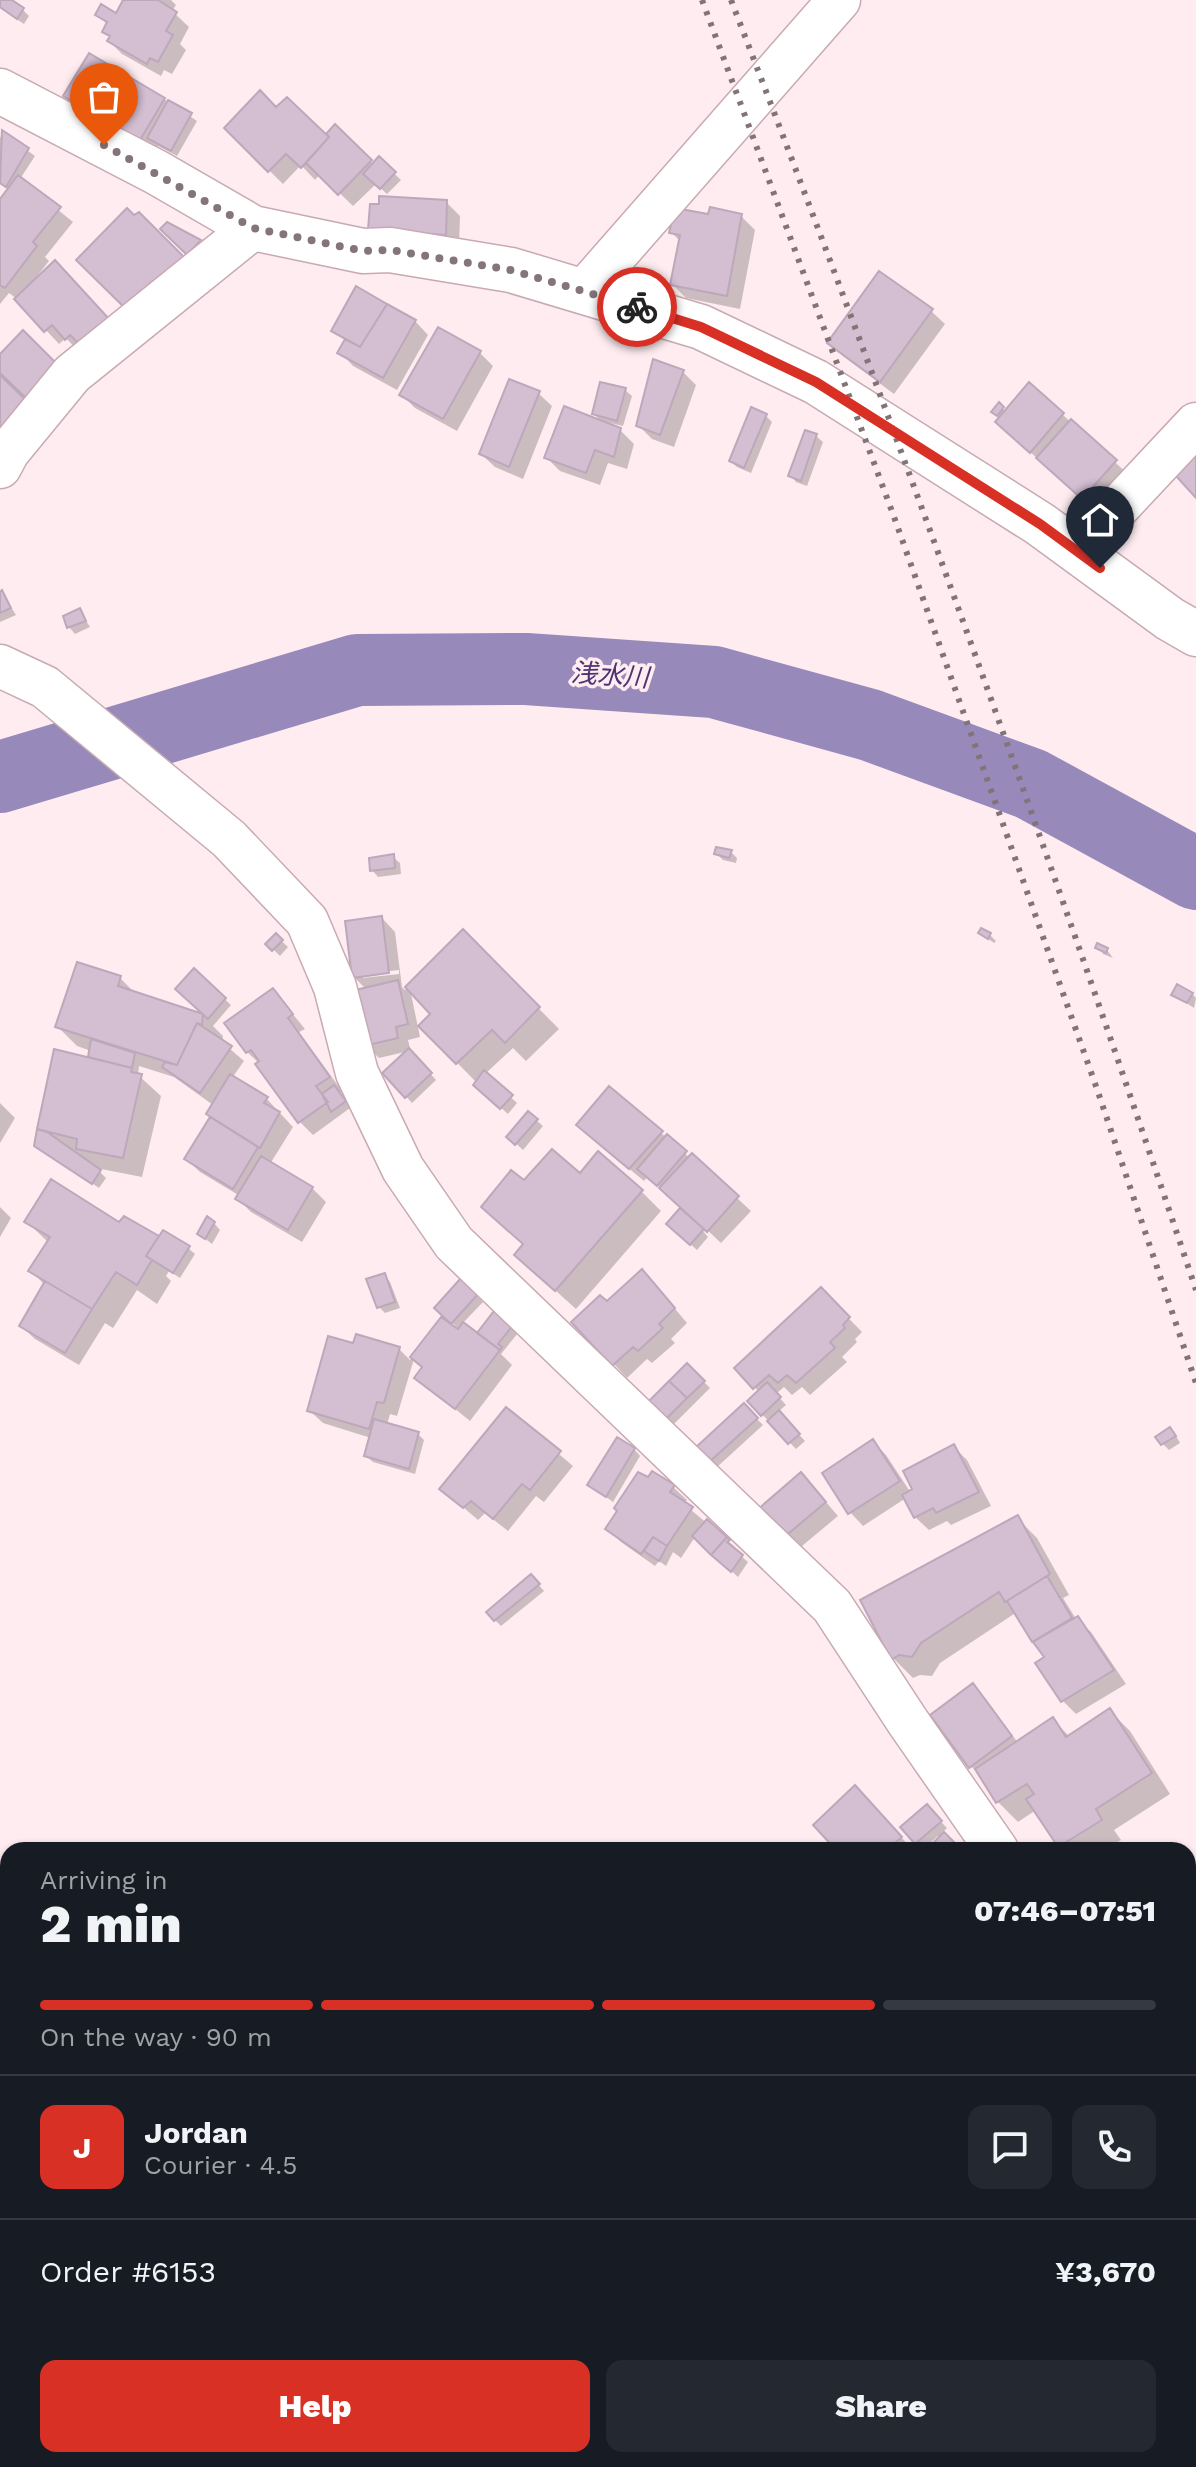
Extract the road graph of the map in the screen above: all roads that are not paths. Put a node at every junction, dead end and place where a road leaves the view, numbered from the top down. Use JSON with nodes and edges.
{"nodes":[{"id":1,"x":839,"y":0,"type":"edge"},
{"id":2,"x":0,"y":91,"type":"edge"},
{"id":3,"x":253,"y":228,"type":"junction"},
{"id":4,"x":584,"y":291,"type":"junction"},
{"id":5,"x":1196,"y":424,"type":"edge"},
{"id":6,"x":0,"y":467,"type":"edge"},
{"id":7,"x":1077,"y":551,"type":"junction"},
{"id":8,"x":1196,"y":634,"type":"edge"},
{"id":9,"x":0,"y":666,"type":"edge"},
{"id":10,"x":991,"y":1842,"type":"edge"}],
"edges":[{"from":1,"to":4,"type":"street"},
{"from":2,"to":3,"type":"highway"},
{"from":3,"to":4,"type":"highway"},
{"from":3,"to":6,"type":"street"},
{"from":4,"to":7,"type":"highway"},
{"from":5,"to":7,"type":"street"},
{"from":7,"to":8,"type":"highway"},
{"from":9,"to":10,"type":"street"}]}
